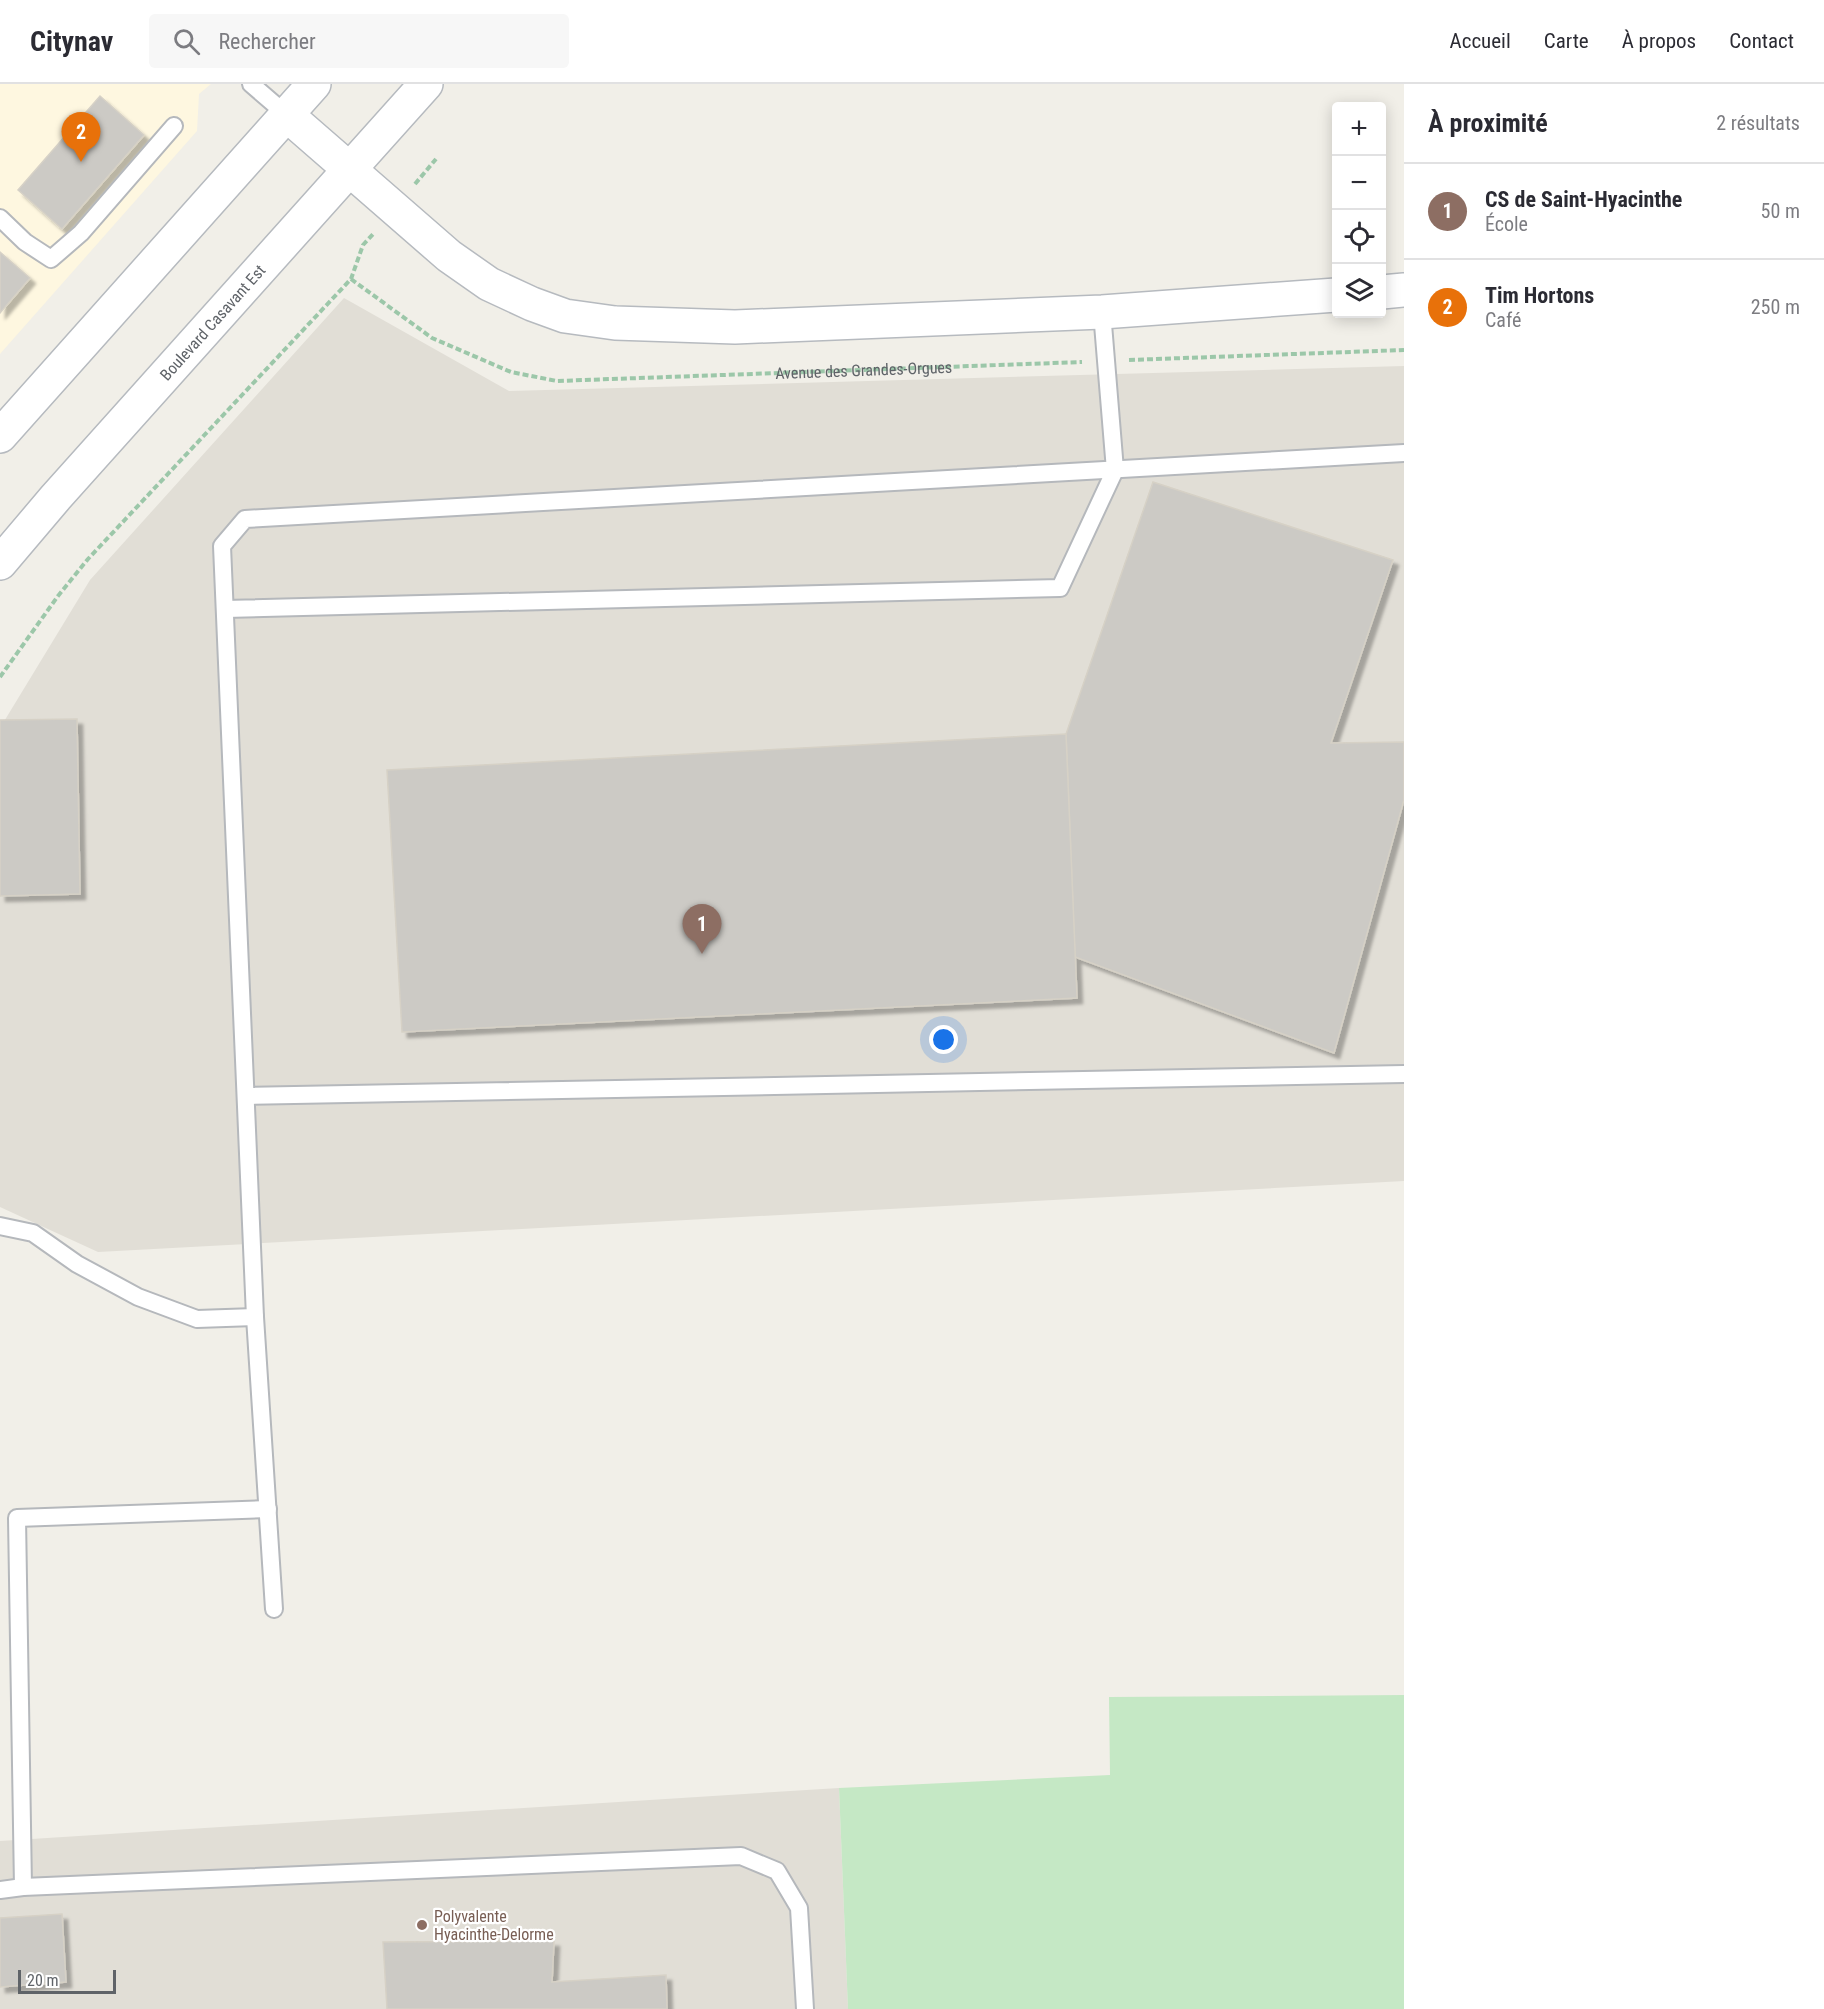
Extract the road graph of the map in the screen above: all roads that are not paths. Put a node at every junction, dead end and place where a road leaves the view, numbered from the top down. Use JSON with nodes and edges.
{"nodes":[{"id":1,"x":251,"y":84,"type":"edge"},
{"id":2,"x":314,"y":84,"type":"edge"},
{"id":3,"x":426,"y":84,"type":"edge"},
{"id":4,"x":287,"y":115,"type":"junction"},
{"id":5,"x":174,"y":126,"type":"dead end"},
{"id":6,"x":350,"y":170,"type":"junction"},
{"id":7,"x":0,"y":218,"type":"edge"},
{"id":8,"x":1404,"y":290,"type":"edge"},
{"id":9,"x":1386,"y":292,"type":"edge"},
{"id":10,"x":1332,"y":295,"type":"edge"},
{"id":11,"x":1102,"y":312,"type":"junction"},
{"id":12,"x":0,"y":436,"type":"edge"},
{"id":13,"x":1404,"y":453,"type":"edge"},
{"id":14,"x":1115,"y":470,"type":"junction"},
{"id":15,"x":0,"y":563,"type":"edge"},
{"id":16,"x":225,"y":609,"type":"junction"},
{"id":17,"x":1404,"y":1074,"type":"edge"},
{"id":18,"x":246,"y":1096,"type":"junction"},
{"id":19,"x":0,"y":1226,"type":"edge"},
{"id":20,"x":255,"y":1317,"type":"junction"},
{"id":21,"x":268,"y":1509,"type":"junction"},
{"id":22,"x":274,"y":1609,"type":"dead end"},
{"id":23,"x":23,"y":1887,"type":"junction"},
{"id":24,"x":0,"y":1890,"type":"edge"},
{"id":25,"x":805,"y":2009,"type":"edge"}],
"edges":[{"from":1,"to":4,"type":"lane"},
{"from":2,"to":4,"type":"street"},
{"from":3,"to":6,"type":"street","name":"Boulevard Casavant Est"},
{"from":4,"to":6,"type":"street"},
{"from":4,"to":12,"type":"street"},
{"from":5,"to":7,"type":"lane"},
{"from":6,"to":11,"type":"street"},
{"from":6,"to":15,"type":"street","name":"Boulevard Casavant Est"},
{"from":8,"to":9,"type":"street"},
{"from":10,"to":11,"type":"street"},
{"from":11,"to":14,"type":"lane"},
{"from":13,"to":14,"type":"lane"},
{"from":14,"to":16,"type":"lane"},
{"from":14,"to":16,"type":"lane"},
{"from":16,"to":18,"type":"lane"},
{"from":17,"to":18,"type":"lane"},
{"from":18,"to":20,"type":"lane"},
{"from":19,"to":20,"type":"lane"},
{"from":20,"to":21,"type":"lane"},
{"from":21,"to":22,"type":"lane"},
{"from":21,"to":23,"type":"lane"},
{"from":23,"to":24,"type":"lane"},
{"from":23,"to":25,"type":"lane"}]}
